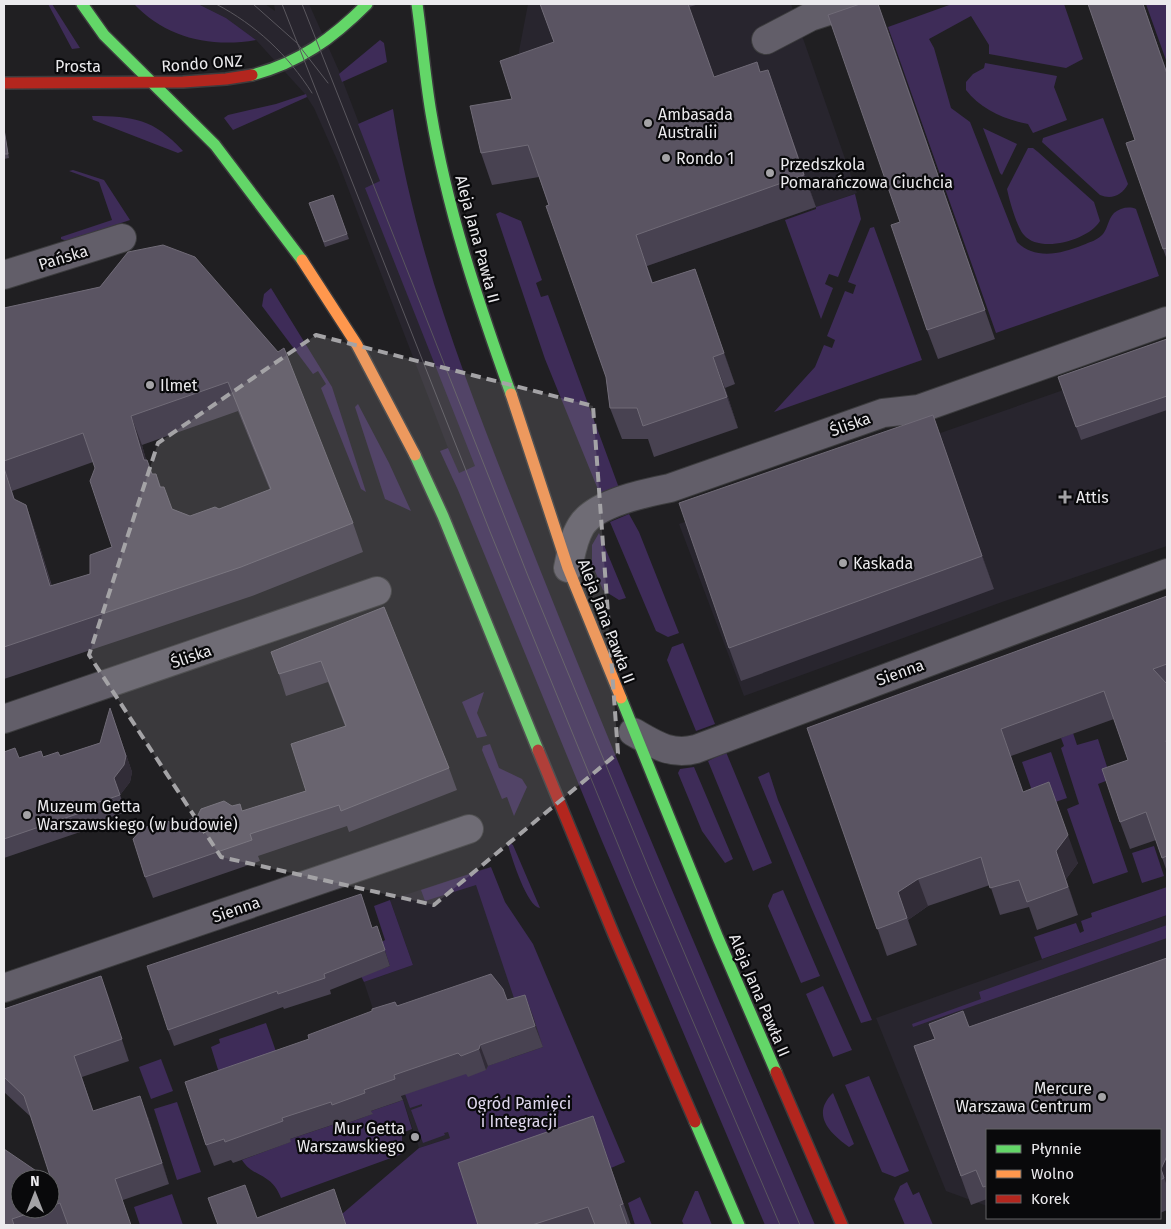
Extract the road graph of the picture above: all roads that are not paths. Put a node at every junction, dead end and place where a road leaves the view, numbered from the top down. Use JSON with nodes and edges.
{"nodes":[{"id":1,"x":82,"y":4,"type":"edge"},
{"id":2,"x":367,"y":4,"type":"edge"},
{"id":3,"x":416,"y":4,"type":"edge"},
{"id":4,"x":850,"y":4,"type":"edge"},
{"id":5,"x":766,"y":40,"type":"dead end"},
{"id":6,"x":152,"y":82,"type":"junction"},
{"id":7,"x":4,"y":83,"type":"edge"},
{"id":8,"x":122,"y":238,"type":"dead end"},
{"id":9,"x":4,"y":275,"type":"edge"},
{"id":10,"x":1167,"y":321,"type":"edge"},
{"id":11,"x":568,"y":568,"type":"junction"},
{"id":12,"x":1167,"y":573,"type":"edge"},
{"id":13,"x":377,"y":591,"type":"dead end"},
{"id":14,"x":4,"y":720,"type":"edge"},
{"id":15,"x":633,"y":732,"type":"junction"},
{"id":16,"x":468,"y":829,"type":"dead end"},
{"id":17,"x":4,"y":988,"type":"edge"},
{"id":18,"x":738,"y":1225,"type":"edge"},
{"id":19,"x":842,"y":1225,"type":"edge"}],
"edges":[{"from":1,"to":6,"type":"main road","name":"Rondo ONZ"},
{"from":2,"to":6,"type":"main road","name":"Rondo ONZ"},
{"from":3,"to":11,"type":"main road","name":"Aleja Jana Pawła II"},
{"from":4,"to":5,"type":"street"},
{"from":6,"to":7,"type":"main road","name":"Prosta"},
{"from":6,"to":18,"type":"main road"},
{"from":8,"to":9,"type":"street","name":"Pańska"},
{"from":10,"to":11,"type":"street","name":"Śliska"},
{"from":11,"to":15,"type":"main road","name":"Aleja Jana Pawła II"},
{"from":12,"to":15,"type":"street","name":"Sienna"},
{"from":13,"to":14,"type":"street","name":"Śliska"},
{"from":15,"to":19,"type":"main road","name":"Aleja Jana Pawła II"},
{"from":16,"to":17,"type":"street","name":"Sienna"}]}
